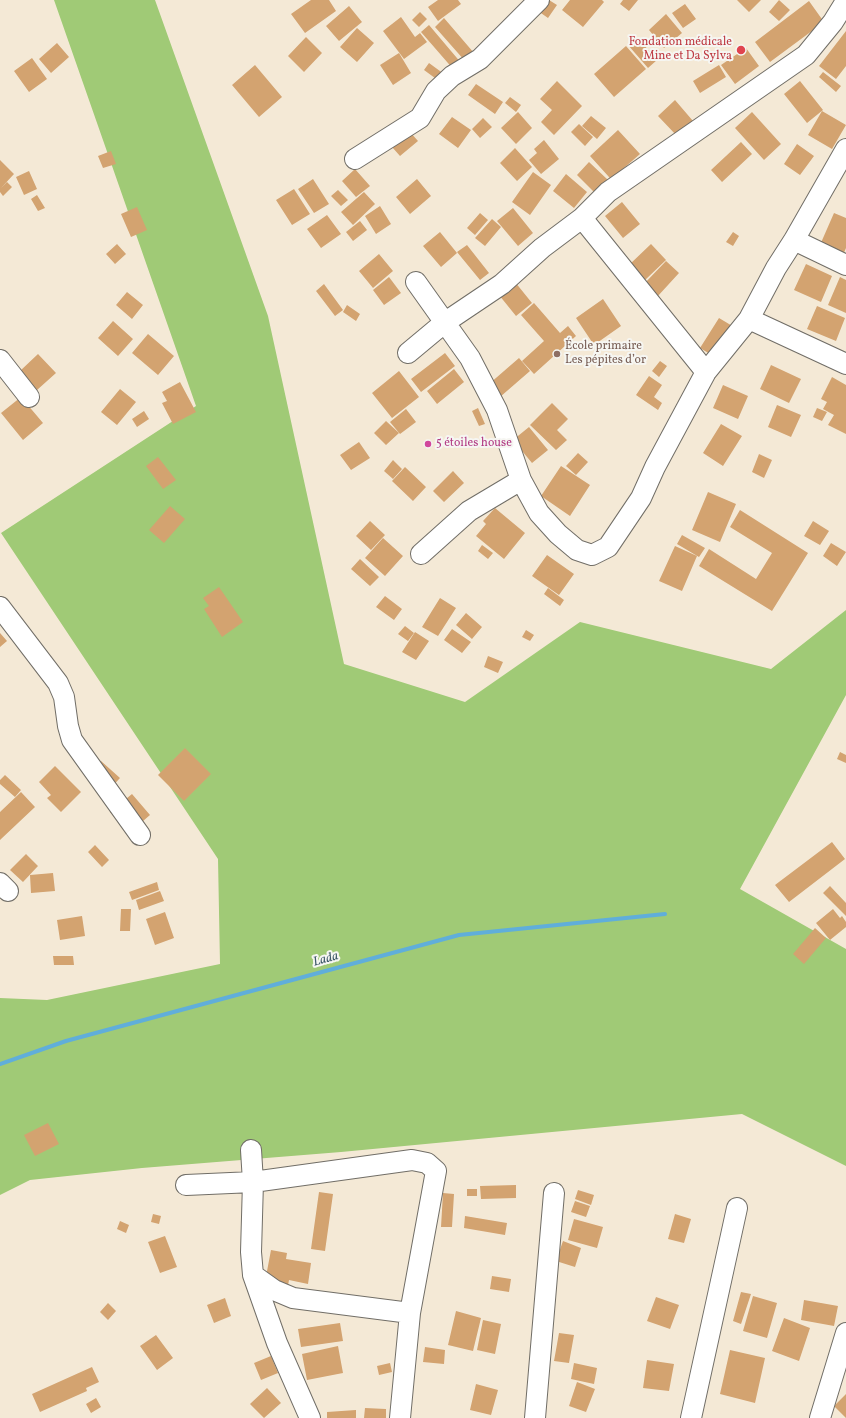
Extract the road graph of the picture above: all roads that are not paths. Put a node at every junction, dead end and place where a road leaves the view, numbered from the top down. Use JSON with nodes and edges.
{"nodes":[{"id":1,"x":539,"y":0,"type":"edge"},
{"id":2,"x":846,"y":1,"type":"edge"},
{"id":3,"x":846,"y":151,"type":"edge"},
{"id":4,"x":355,"y":159,"type":"dead end"},
{"id":5,"x":582,"y":218,"type":"junction"},
{"id":6,"x":794,"y":240,"type":"junction"},
{"id":7,"x":846,"y":265,"type":"edge"},
{"id":8,"x":416,"y":282,"type":"dead end"},
{"id":9,"x":749,"y":319,"type":"junction"},
{"id":10,"x":444,"y":323,"type":"junction"},
{"id":11,"x":408,"y":353,"type":"dead end"},
{"id":12,"x":0,"y":360,"type":"edge"},
{"id":13,"x":846,"y":364,"type":"edge"},
{"id":14,"x":706,"y":372,"type":"junction"},
{"id":15,"x":29,"y":397,"type":"dead end"},
{"id":16,"x":521,"y":480,"type":"junction"},
{"id":17,"x":421,"y":554,"type":"dead end"},
{"id":18,"x":0,"y":607,"type":"edge"},
{"id":19,"x":140,"y":835,"type":"dead end"},
{"id":20,"x":250,"y":1150,"type":"dead end"},
{"id":21,"x":253,"y":1182,"type":"junction"},
{"id":22,"x":186,"y":1185,"type":"dead end"},
{"id":23,"x":554,"y":1193,"type":"dead end"},
{"id":24,"x":737,"y":1208,"type":"dead end"},
{"id":25,"x":253,"y":1275,"type":"junction"},
{"id":26,"x":410,"y":1313,"type":"junction"},
{"id":27,"x":846,"y":1334,"type":"edge"},
{"id":28,"x":310,"y":1418,"type":"edge"},
{"id":29,"x":400,"y":1418,"type":"edge"},
{"id":30,"x":535,"y":1418,"type":"edge"},
{"id":31,"x":691,"y":1418,"type":"edge"},
{"id":32,"x":820,"y":1418,"type":"edge"}],
"edges":[{"from":1,"to":4,"type":"street"},
{"from":2,"to":5,"type":"street"},
{"from":3,"to":6,"type":"street"},
{"from":5,"to":10,"type":"street"},
{"from":5,"to":14,"type":"street"},
{"from":6,"to":7,"type":"street"},
{"from":6,"to":9,"type":"street"},
{"from":8,"to":10,"type":"street"},
{"from":9,"to":13,"type":"street"},
{"from":9,"to":14,"type":"street"},
{"from":10,"to":11,"type":"street"},
{"from":10,"to":16,"type":"street"},
{"from":12,"to":15,"type":"street"},
{"from":14,"to":16,"type":"street"},
{"from":16,"to":17,"type":"street"},
{"from":18,"to":19,"type":"street"},
{"from":20,"to":21,"type":"street"},
{"from":21,"to":22,"type":"street"},
{"from":21,"to":25,"type":"street"},
{"from":21,"to":26,"type":"street"},
{"from":23,"to":30,"type":"street"},
{"from":24,"to":31,"type":"street"},
{"from":25,"to":26,"type":"street"},
{"from":25,"to":28,"type":"street"},
{"from":26,"to":29,"type":"street"},
{"from":27,"to":32,"type":"street"}]}
